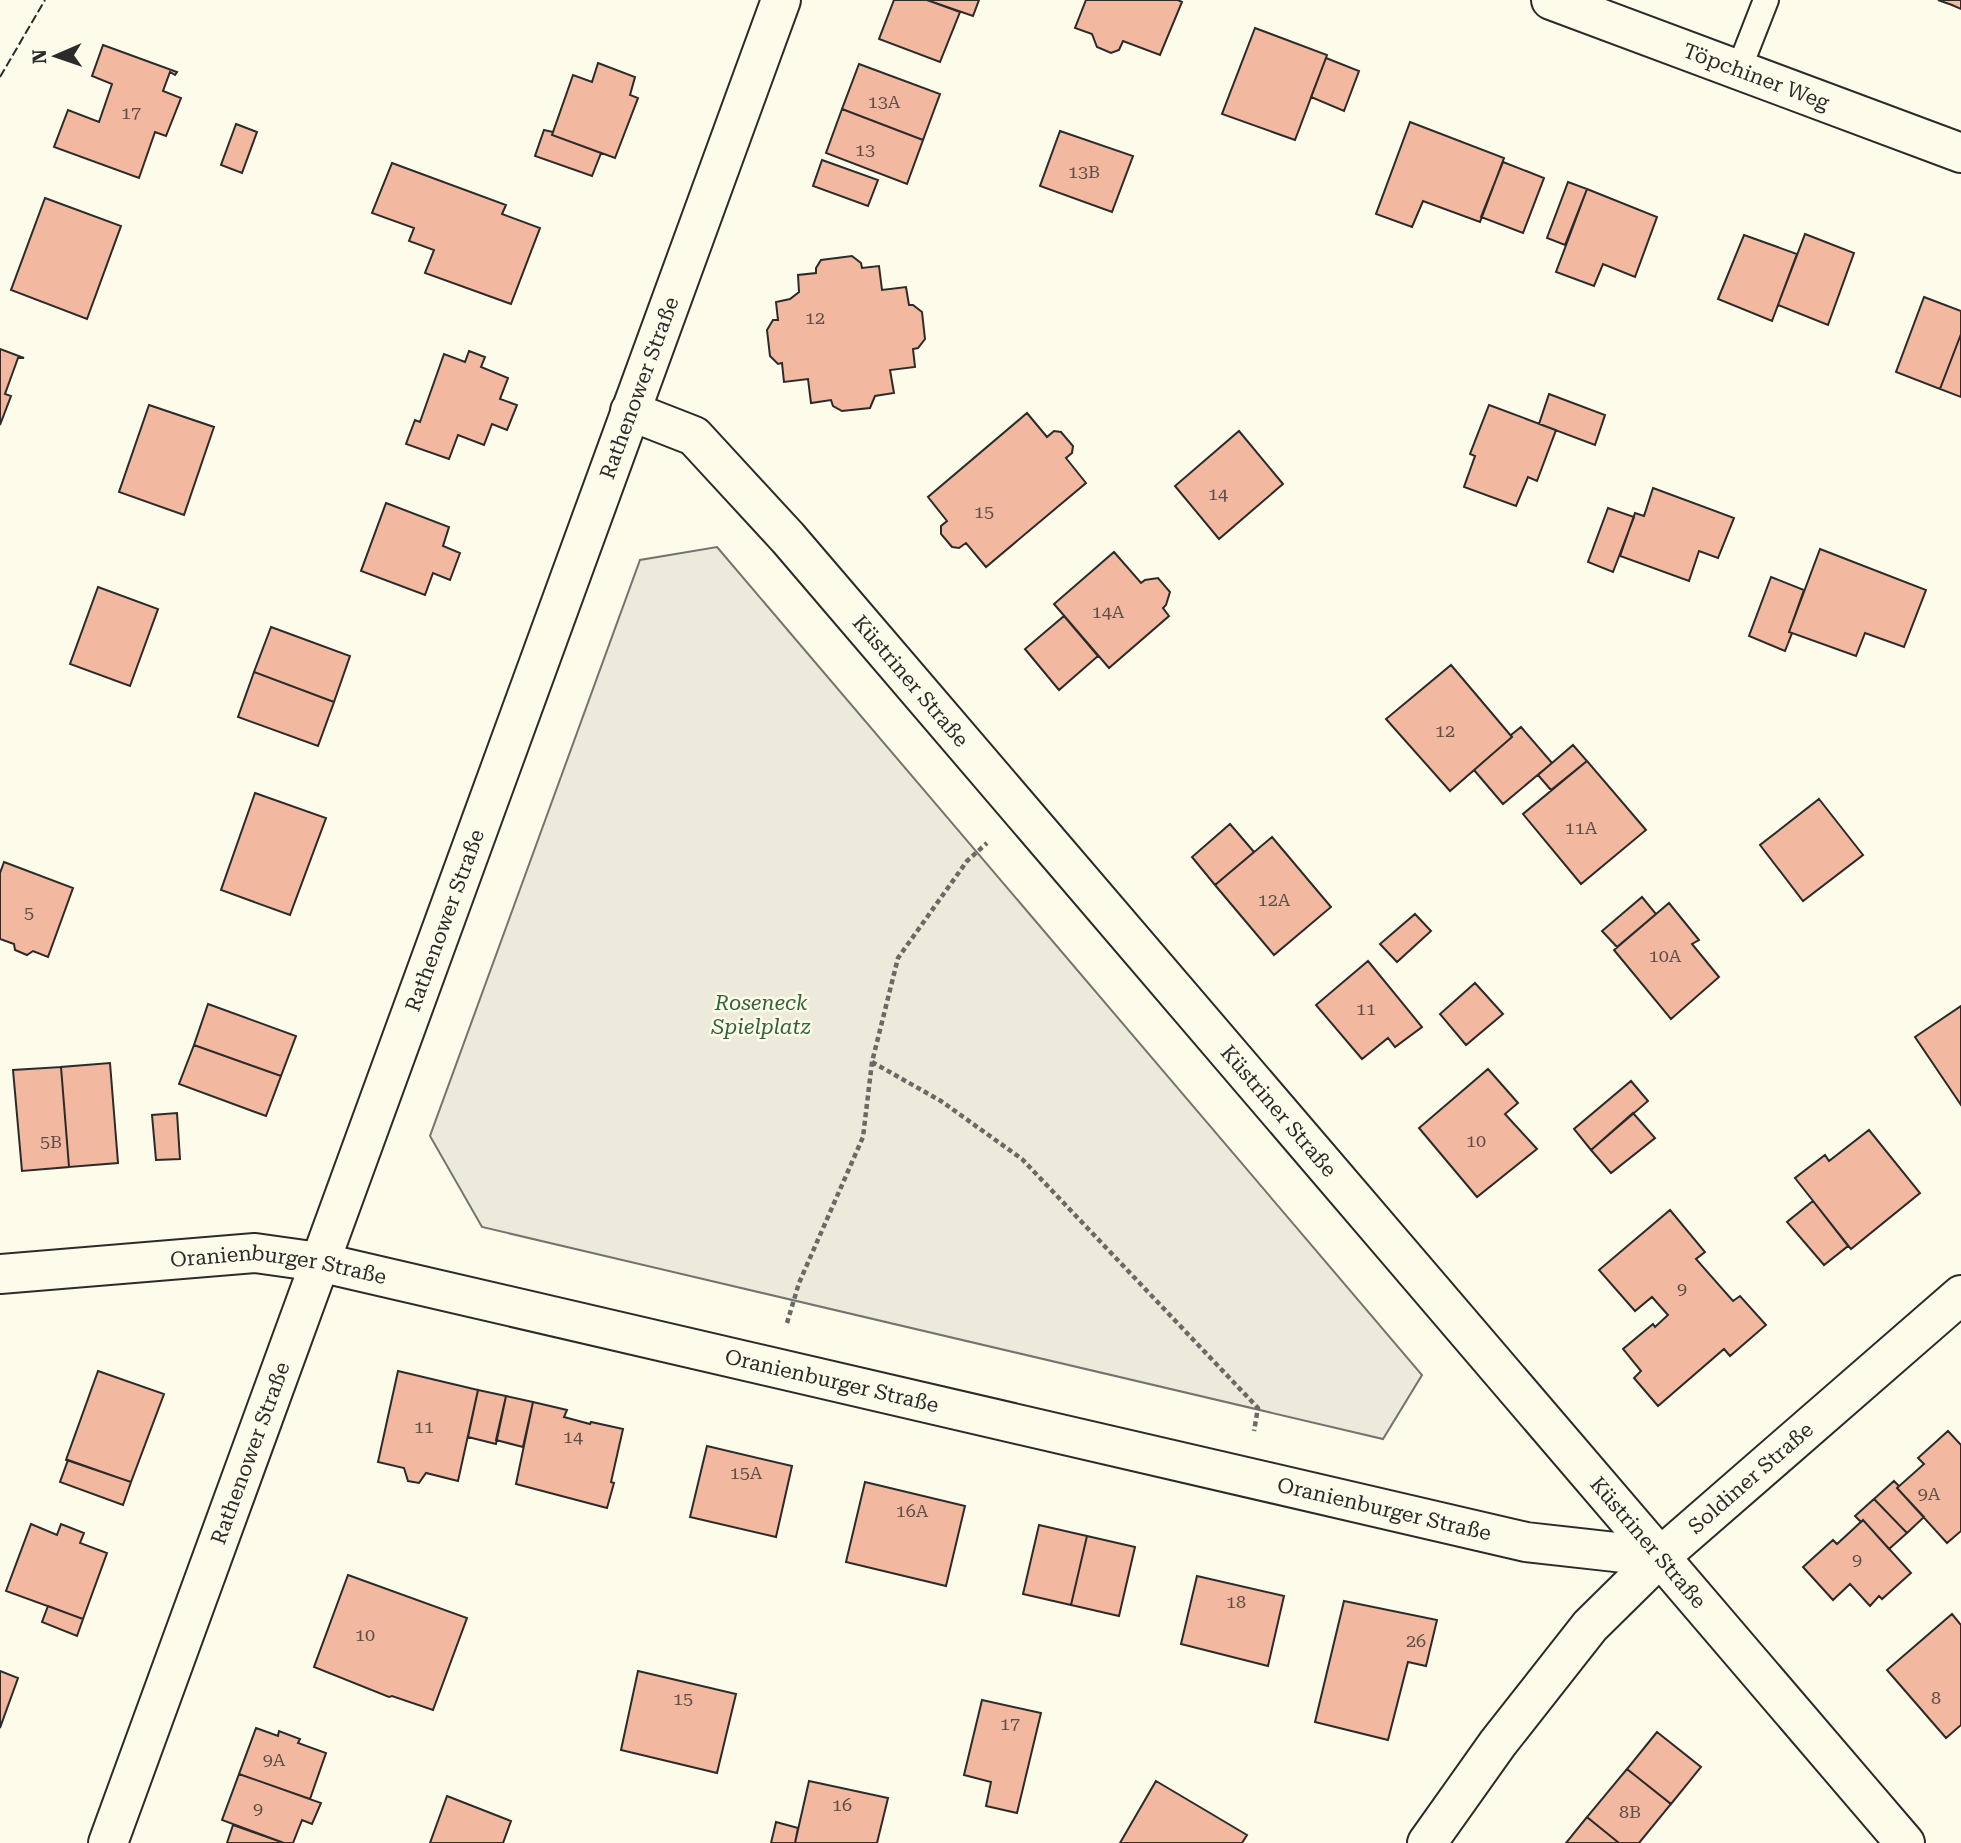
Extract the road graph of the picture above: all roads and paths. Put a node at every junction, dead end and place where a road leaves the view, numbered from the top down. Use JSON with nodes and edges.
{"nodes":[{"id":1,"x":781,"y":0,"type":"edge"},
{"id":2,"x":1551,"y":0,"type":"edge"},
{"id":3,"x":1766,"y":0,"type":"edge"},
{"id":4,"x":1739,"y":69,"type":"junction"},
{"id":5,"x":1961,"y":153,"type":"edge"},
{"id":6,"x":630,"y":411,"type":"junction"},
{"id":7,"x":1024,"y":812,"type":"junction"},
{"id":8,"x":872,"y":1062,"type":"junction"},
{"id":9,"x":319,"y":1262,"type":"junction"},
{"id":10,"x":0,"y":1274,"type":"edge"},
{"id":11,"x":1961,"y":1295,"type":"edge"},
{"id":12,"x":778,"y":1369,"type":"junction"},
{"id":13,"x":1247,"y":1477,"type":"junction"},
{"id":14,"x":1660,"y":1557,"type":"junction"},
{"id":15,"x":108,"y":1843,"type":"edge"},
{"id":16,"x":1427,"y":1843,"type":"edge"},
{"id":17,"x":1905,"y":1843,"type":"edge"}],
"edges":[{"from":1,"to":6,"type":"street","name":"Rathenower Straße"},
{"from":2,"to":4,"type":"street","name":"Töpchiner Weg"},
{"from":3,"to":4,"type":"lane"},
{"from":4,"to":5,"type":"street","name":"Töpchiner Weg"},
{"from":6,"to":7,"type":"street","name":"Küstriner Straße"},
{"from":6,"to":9,"type":"street","name":"Rathenower Straße"},
{"from":7,"to":8,"type":"path"},
{"from":7,"to":14,"type":"street","name":"Küstriner Straße"},
{"from":8,"to":12,"type":"path"},
{"from":8,"to":13,"type":"path"},
{"from":9,"to":10,"type":"street","name":"Oranienburger Straße"},
{"from":9,"to":12,"type":"street","name":"Oranienburger Straße"},
{"from":9,"to":15,"type":"street","name":"Rathenower Straße"},
{"from":11,"to":14,"type":"street","name":"Soldiner Straße"},
{"from":12,"to":13,"type":"street","name":"Oranienburger Straße"},
{"from":13,"to":14,"type":"street","name":"Oranienburger Straße"},
{"from":14,"to":16,"type":"street","name":"Soldiner Straße"},
{"from":14,"to":17,"type":"street","name":"Küstriner Straße"}]}
